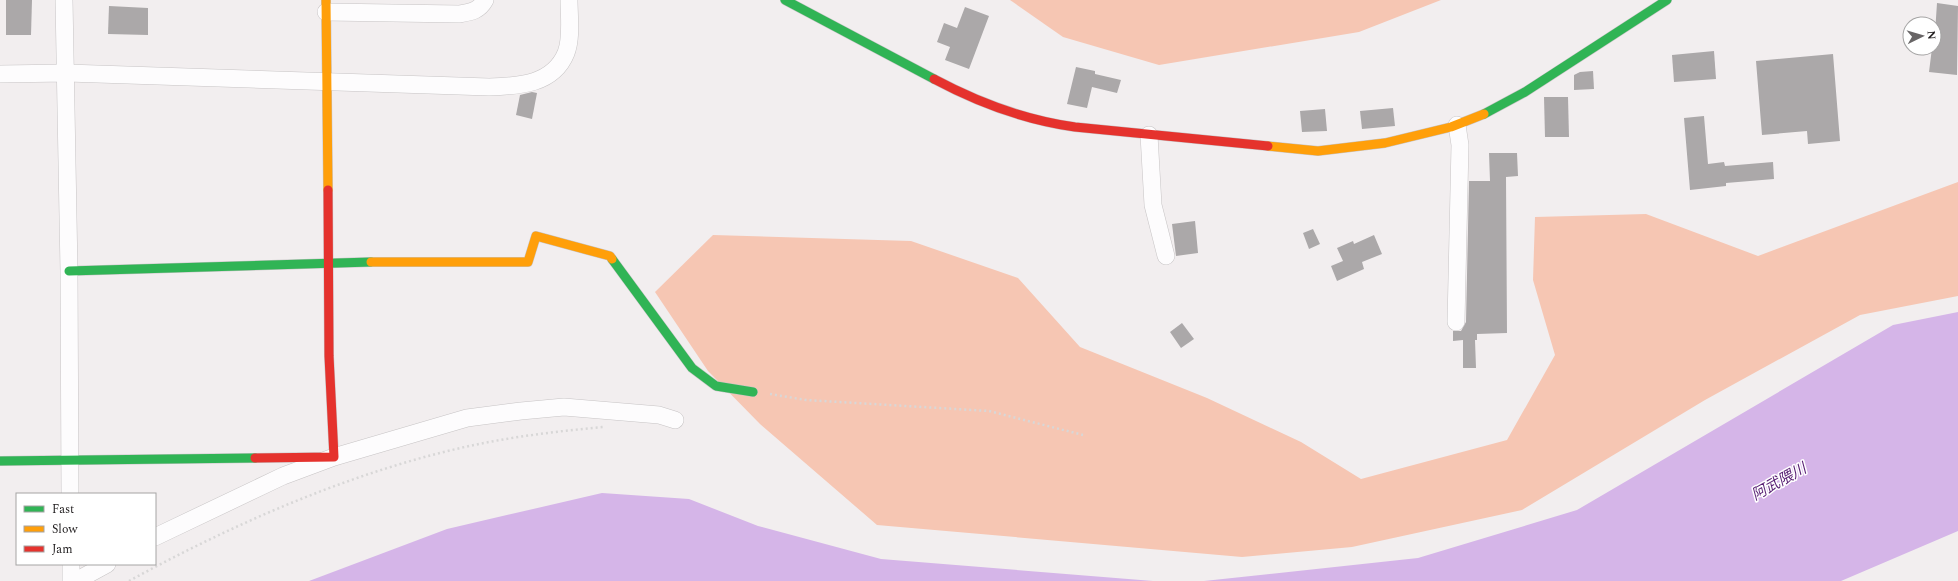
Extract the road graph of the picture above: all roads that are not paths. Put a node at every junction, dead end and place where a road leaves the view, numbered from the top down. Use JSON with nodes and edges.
{"nodes":[{"id":1,"x":64,"y":0,"type":"edge"},
{"id":2,"x":485,"y":0,"type":"edge"},
{"id":3,"x":569,"y":0,"type":"edge"},
{"id":4,"x":785,"y":0,"type":"edge"},
{"id":5,"x":1667,"y":0,"type":"edge"},
{"id":6,"x":326,"y":6,"type":"edge"},
{"id":7,"x":67,"y":73,"type":"junction"},
{"id":8,"x":0,"y":74,"type":"edge"},
{"id":9,"x":326,"y":82,"type":"junction"},
{"id":10,"x":1457,"y":125,"type":"junction"},
{"id":11,"x":1149,"y":134,"type":"junction"},
{"id":12,"x":1166,"y":256,"type":"dead end"},
{"id":13,"x":328,"y":262,"type":"junction"},
{"id":14,"x":69,"y":271,"type":"junction"},
{"id":15,"x":1456,"y":322,"type":"dead end"},
{"id":16,"x":753,"y":392,"type":"road end"},
{"id":17,"x":675,"y":420,"type":"dead end"},
{"id":18,"x":334,"y":457,"type":"junction"},
{"id":19,"x":0,"y":461,"type":"edge"},
{"id":20,"x":69,"y":461,"type":"junction"},
{"id":21,"x":70,"y":493,"type":"edge"},
{"id":22,"x":156,"y":537,"type":"edge"},
{"id":23,"x":71,"y":565,"type":"edge"},
{"id":24,"x":105,"y":565,"type":"edge"},
{"id":25,"x":71,"y":581,"type":"edge"},
{"id":26,"x":76,"y":581,"type":"edge"}],
"edges":[{"from":1,"to":7,"type":"street"},
{"from":2,"to":6,"type":"street"},
{"from":3,"to":9,"type":"street"},
{"from":4,"to":11,"type":"street"},
{"from":5,"to":10,"type":"street"},
{"from":6,"to":9,"type":"street"},
{"from":7,"to":8,"type":"street"},
{"from":7,"to":9,"type":"street"},
{"from":7,"to":14,"type":"street"},
{"from":9,"to":13,"type":"street"},
{"from":10,"to":11,"type":"street"},
{"from":10,"to":15,"type":"street"},
{"from":11,"to":12,"type":"street"},
{"from":13,"to":14,"type":"street"},
{"from":13,"to":16,"type":"street"},
{"from":13,"to":18,"type":"street"},
{"from":14,"to":20,"type":"street"},
{"from":17,"to":18,"type":"street"},
{"from":18,"to":20,"type":"street"},
{"from":18,"to":22,"type":"street"},
{"from":19,"to":20,"type":"street"},
{"from":20,"to":21,"type":"street"},
{"from":23,"to":25,"type":"street"},
{"from":24,"to":26,"type":"street"}]}
